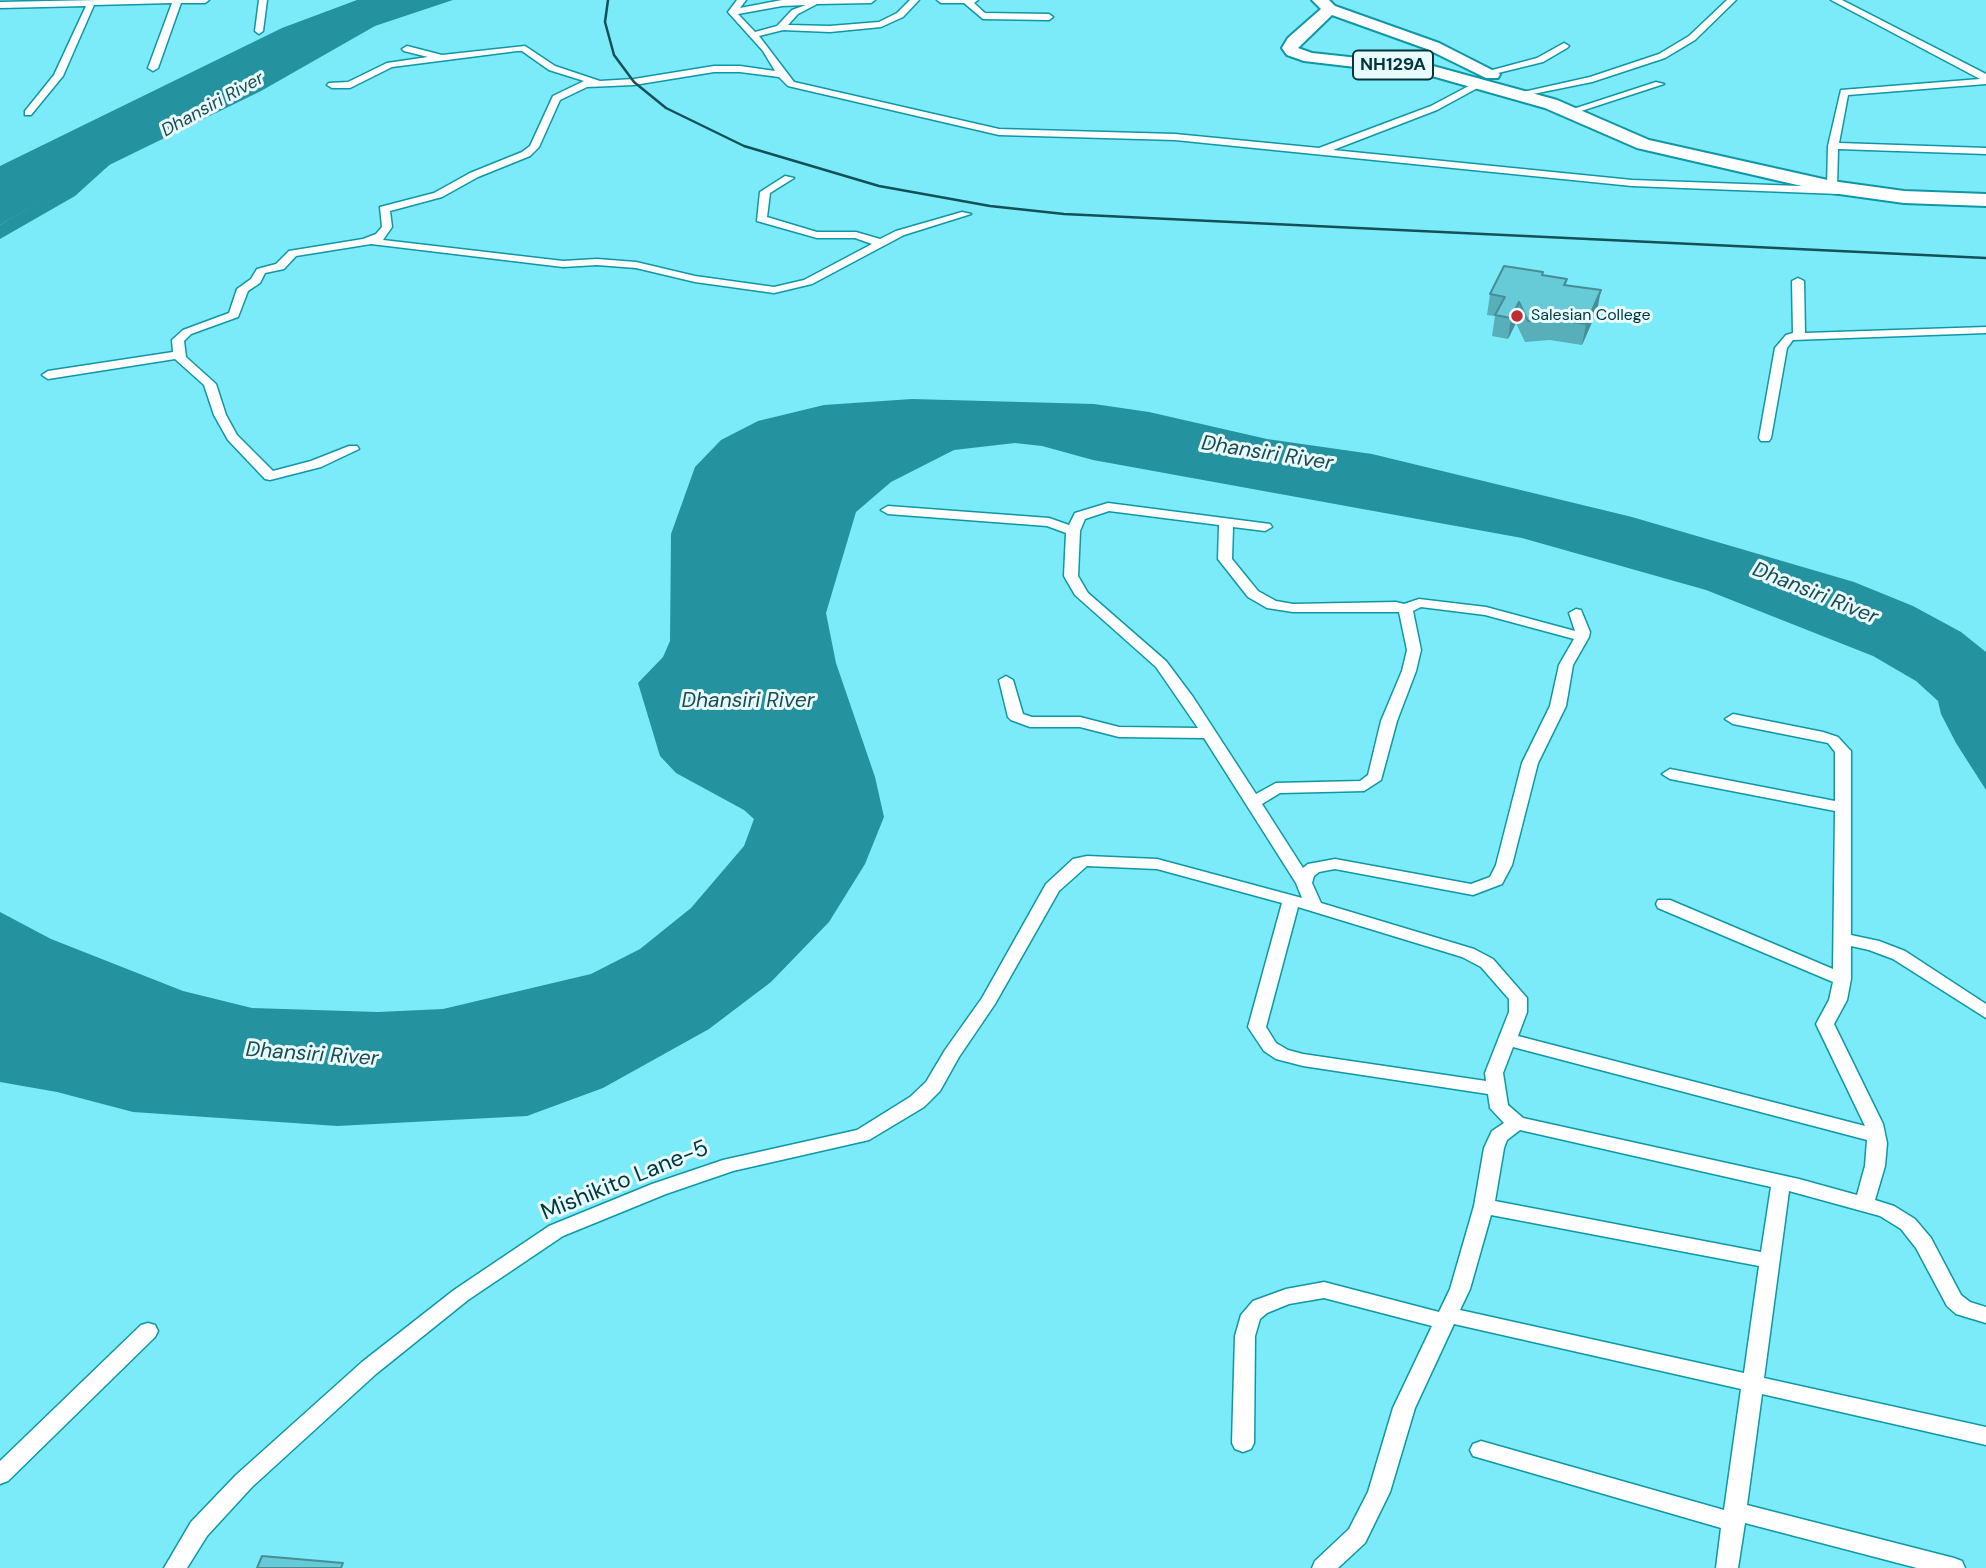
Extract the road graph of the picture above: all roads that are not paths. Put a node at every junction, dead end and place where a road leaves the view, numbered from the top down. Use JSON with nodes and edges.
{"nodes":[{"id":1,"x":205,"y":0,"type":"edge"},
{"id":2,"x":263,"y":0,"type":"edge"},
{"id":3,"x":742,"y":0,"type":"edge"},
{"id":4,"x":871,"y":0,"type":"edge"},
{"id":5,"x":915,"y":0,"type":"edge"},
{"id":6,"x":941,"y":0,"type":"edge"},
{"id":7,"x":976,"y":0,"type":"edge"},
{"id":8,"x":1732,"y":0,"type":"edge"},
{"id":9,"x":1835,"y":0,"type":"edge"},
{"id":10,"x":127,"y":1,"type":"edge"},
{"id":11,"x":177,"y":1,"type":"edge"},
{"id":12,"x":965,"y":1,"type":"edge"},
{"id":13,"x":46,"y":2,"type":"edge"},
{"id":14,"x":822,"y":2,"type":"junction"},
{"id":15,"x":91,"y":3,"type":"junction"},
{"id":16,"x":1325,"y":3,"type":"edge"},
{"id":17,"x":2,"y":8,"type":"edge"},
{"id":18,"x":732,"y":12,"type":"junction"},
{"id":19,"x":1049,"y":18,"type":"dead end"},
{"id":20,"x":782,"y":27,"type":"junction"},
{"id":21,"x":259,"y":31,"type":"dead end"},
{"id":22,"x":752,"y":35,"type":"junction"},
{"id":23,"x":1564,"y":47,"type":"dead end"},
{"id":24,"x":407,"y":49,"type":"dead end"},
{"id":25,"x":445,"y":58,"type":"junction"},
{"id":26,"x":153,"y":68,"type":"dead end"},
{"id":27,"x":782,"y":75,"type":"junction"},
{"id":28,"x":1485,"y":78,"type":"junction"},
{"id":29,"x":1986,"y":80,"type":"edge"},
{"id":30,"x":596,"y":82,"type":"junction"},
{"id":31,"x":1660,"y":84,"type":"dead end"},
{"id":32,"x":331,"y":85,"type":"dead end"},
{"id":33,"x":1528,"y":92,"type":"junction"},
{"id":34,"x":1551,"y":104,"type":"junction"},
{"id":35,"x":1569,"y":112,"type":"junction"},
{"id":36,"x":28,"y":113,"type":"dead end"},
{"id":37,"x":1833,"y":146,"type":"junction"},
{"id":38,"x":1986,"y":151,"type":"edge"},
{"id":39,"x":1316,"y":153,"type":"junction"},
{"id":40,"x":789,"y":178,"type":"dead end"},
{"id":41,"x":1841,"y":189,"type":"junction"},
{"id":42,"x":1986,"y":200,"type":"edge"},
{"id":43,"x":966,"y":215,"type":"dead end"},
{"id":44,"x":380,"y":236,"type":"junction"},
{"id":45,"x":881,"y":243,"type":"junction"},
{"id":46,"x":1798,"y":281,"type":"dead end"},
{"id":47,"x":1986,"y":330,"type":"edge"},
{"id":48,"x":1799,"y":335,"type":"junction"},
{"id":49,"x":179,"y":355,"type":"junction"},
{"id":50,"x":48,"y":375,"type":"dead end"},
{"id":51,"x":1765,"y":438,"type":"dead end"},
{"id":52,"x":353,"y":449,"type":"dead end"},
{"id":53,"x":888,"y":510,"type":"dead end"},
{"id":54,"x":1226,"y":523,"type":"junction"},
{"id":55,"x":1265,"y":527,"type":"dead end"},
{"id":56,"x":1073,"y":531,"type":"junction"},
{"id":57,"x":1405,"y":609,"type":"junction"},
{"id":58,"x":1576,"y":613,"type":"dead end"},
{"id":59,"x":1582,"y":637,"type":"junction"},
{"id":60,"x":1006,"y":680,"type":"dead end"},
{"id":61,"x":1733,"y":719,"type":"dead end"},
{"id":62,"x":1207,"y":733,"type":"junction"},
{"id":63,"x":1670,"y":774,"type":"dead end"},
{"id":64,"x":1252,"y":804,"type":"junction"},
{"id":65,"x":1841,"y":807,"type":"junction"},
{"id":66,"x":1304,"y":883,"type":"junction"},
{"id":67,"x":1291,"y":900,"type":"junction"},
{"id":68,"x":1664,"y":904,"type":"dead end"},
{"id":69,"x":1315,"y":907,"type":"junction"},
{"id":70,"x":1841,"y":939,"type":"junction"},
{"id":71,"x":1842,"y":979,"type":"junction"},
{"id":72,"x":1986,"y":1012,"type":"edge"},
{"id":73,"x":1506,"y":1039,"type":"junction"},
{"id":74,"x":1495,"y":1089,"type":"junction"},
{"id":75,"x":1517,"y":1123,"type":"junction"},
{"id":76,"x":1876,"y":1136,"type":"junction"},
{"id":77,"x":1781,"y":1182,"type":"junction"},
{"id":78,"x":1865,"y":1202,"type":"junction"},
{"id":79,"x":1483,"y":1206,"type":"junction"},
{"id":80,"x":1770,"y":1261,"type":"junction"},
{"id":81,"x":1986,"y":1315,"type":"edge"},
{"id":82,"x":1446,"y":1318,"type":"junction"},
{"id":83,"x":148,"y":1331,"type":"dead end"},
{"id":84,"x":1753,"y":1383,"type":"junction"},
{"id":85,"x":1986,"y":1436,"type":"edge"},
{"id":86,"x":1243,"y":1443,"type":"dead end"},
{"id":87,"x":1481,"y":1450,"type":"dead end"},
{"id":88,"x":0,"y":1475,"type":"edge"},
{"id":89,"x":1734,"y":1516,"type":"junction"},
{"id":90,"x":175,"y":1568,"type":"edge"},
{"id":91,"x":1323,"y":1568,"type":"edge"},
{"id":92,"x":1727,"y":1568,"type":"edge"},
{"id":93,"x":1954,"y":1568,"type":"edge"}],
"edges":[{"from":1,"to":11,"type":"street"},
{"from":2,"to":21,"type":"street"},
{"from":3,"to":18,"type":"street"},
{"from":4,"to":14,"type":"street"},
{"from":5,"to":20,"type":"street"},
{"from":6,"to":12,"type":"street"},
{"from":7,"to":12,"type":"street"},
{"from":8,"to":33,"type":"street"},
{"from":9,"to":29,"type":"street"},
{"from":10,"to":11,"type":"street"},
{"from":10,"to":15,"type":"street"},
{"from":11,"to":26,"type":"street"},
{"from":12,"to":19,"type":"street"},
{"from":13,"to":15,"type":"street"},
{"from":13,"to":17,"type":"street"},
{"from":14,"to":18,"type":"street"},
{"from":14,"to":20,"type":"street"},
{"from":15,"to":36,"type":"street"},
{"from":16,"to":28,"type":"highway","number":"NH129A"},
{"from":16,"to":28,"type":"highway","number":"NH129A"},
{"from":18,"to":22,"type":"street"},
{"from":20,"to":22,"type":"street"},
{"from":22,"to":27,"type":"street"},
{"from":23,"to":28,"type":"street"},
{"from":24,"to":25,"type":"street"},
{"from":25,"to":30,"type":"street"},
{"from":25,"to":32,"type":"street"},
{"from":27,"to":30,"type":"street"},
{"from":27,"to":39,"type":"street"},
{"from":28,"to":33,"type":"highway","number":"NH129A"},
{"from":28,"to":34,"type":"highway","number":"NH129A"},
{"from":28,"to":39,"type":"street"},
{"from":29,"to":37,"type":"street"},
{"from":30,"to":44,"type":"street"},
{"from":31,"to":35,"type":"street"},
{"from":33,"to":34,"type":"highway","number":"NH129A"},
{"from":34,"to":35,"type":"highway","number":"NH129A"},
{"from":35,"to":41,"type":"highway","number":"NH129A"},
{"from":37,"to":38,"type":"street"},
{"from":37,"to":41,"type":"street"},
{"from":39,"to":41,"type":"street"},
{"from":40,"to":45,"type":"street"},
{"from":41,"to":42,"type":"highway","number":"NH129A"},
{"from":43,"to":45,"type":"street"},
{"from":44,"to":45,"type":"street"},
{"from":44,"to":49,"type":"street"},
{"from":46,"to":48,"type":"street"},
{"from":47,"to":48,"type":"street"},
{"from":48,"to":51,"type":"street"},
{"from":49,"to":50,"type":"street"},
{"from":49,"to":52,"type":"street"},
{"from":53,"to":56,"type":"street"},
{"from":54,"to":55,"type":"street"},
{"from":54,"to":56,"type":"street"},
{"from":54,"to":57,"type":"street"},
{"from":56,"to":62,"type":"street"},
{"from":57,"to":59,"type":"street"},
{"from":57,"to":64,"type":"street"},
{"from":58,"to":59,"type":"street"},
{"from":59,"to":66,"type":"street"},
{"from":60,"to":62,"type":"street"},
{"from":61,"to":65,"type":"street"},
{"from":62,"to":64,"type":"street"},
{"from":63,"to":65,"type":"street"},
{"from":64,"to":66,"type":"street"},
{"from":65,"to":70,"type":"street"},
{"from":66,"to":69,"type":"street"},
{"from":67,"to":69,"type":"street"},
{"from":67,"to":74,"type":"street"},
{"from":67,"to":90,"type":"street","name":"Mishikito Lane-5"},
{"from":68,"to":71,"type":"street"},
{"from":69,"to":73,"type":"street"},
{"from":70,"to":71,"type":"street"},
{"from":70,"to":72,"type":"street"},
{"from":71,"to":76,"type":"street"},
{"from":73,"to":74,"type":"street"},
{"from":73,"to":76,"type":"street"},
{"from":74,"to":75,"type":"street"},
{"from":75,"to":77,"type":"street"},
{"from":75,"to":79,"type":"street"},
{"from":76,"to":78,"type":"street"},
{"from":77,"to":78,"type":"street"},
{"from":77,"to":80,"type":"street"},
{"from":78,"to":81,"type":"street"},
{"from":79,"to":80,"type":"street"},
{"from":79,"to":82,"type":"street"},
{"from":80,"to":84,"type":"street"},
{"from":82,"to":84,"type":"street"},
{"from":82,"to":86,"type":"street"},
{"from":82,"to":91,"type":"street"},
{"from":83,"to":88,"type":"street"},
{"from":84,"to":85,"type":"street"},
{"from":84,"to":89,"type":"street"},
{"from":87,"to":89,"type":"street"},
{"from":89,"to":92,"type":"street"},
{"from":89,"to":93,"type":"street"}]}
